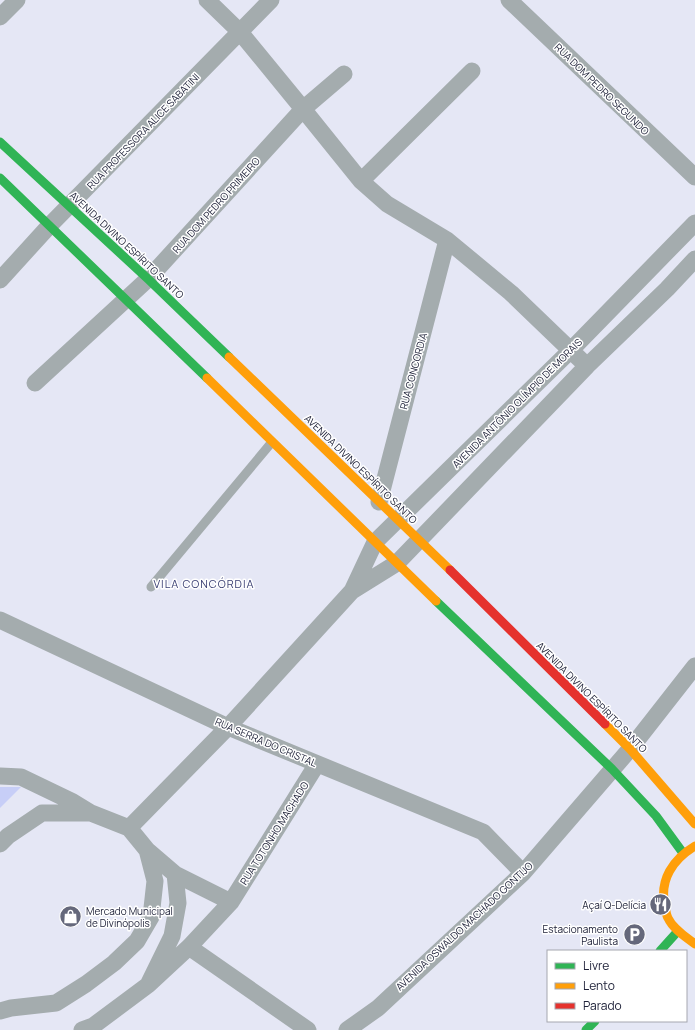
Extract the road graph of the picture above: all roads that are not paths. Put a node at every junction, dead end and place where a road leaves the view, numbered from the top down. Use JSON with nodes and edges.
{"nodes":[{"id":1,"x":17,"y":0,"type":"edge"},
{"id":2,"x":207,"y":0,"type":"edge"},
{"id":3,"x":271,"y":0,"type":"edge"},
{"id":4,"x":510,"y":0,"type":"edge"},
{"id":5,"x":0,"y":17,"type":"edge"},
{"id":6,"x":240,"y":32,"type":"junction"},
{"id":7,"x":472,"y":71,"type":"dead end"},
{"id":8,"x":344,"y":74,"type":"dead end"},
{"id":9,"x":304,"y":109,"type":"junction"},
{"id":10,"x":0,"y":142,"type":"edge"},
{"id":11,"x":695,"y":177,"type":"edge"},
{"id":12,"x":0,"y":178,"type":"edge"},
{"id":13,"x":361,"y":181,"type":"junction"},
{"id":14,"x":69,"y":206,"type":"junction"},
{"id":15,"x":695,"y":223,"type":"edge"},
{"id":16,"x":50,"y":225,"type":"junction"},
{"id":17,"x":447,"y":240,"type":"junction"},
{"id":18,"x":695,"y":259,"type":"edge"},
{"id":19,"x":148,"y":279,"type":"junction"},
{"id":20,"x":0,"y":280,"type":"edge"},
{"id":21,"x":127,"y":300,"type":"junction"},
{"id":22,"x":571,"y":350,"type":"junction"},
{"id":23,"x":587,"y":366,"type":"junction"},
{"id":24,"x":35,"y":383,"type":"dead end"},
{"id":25,"x":272,"y":442,"type":"junction"},
{"id":26,"x":379,"y":502,"type":"junction"},
{"id":27,"x":397,"y":520,"type":"junction"},
{"id":28,"x":420,"y":540,"type":"junction"},
{"id":29,"x":375,"y":542,"type":"junction"},
{"id":30,"x":397,"y":563,"type":"junction"},
{"id":31,"x":151,"y":586,"type":"dead end"},
{"id":32,"x":352,"y":591,"type":"junction"},
{"id":33,"x":0,"y":620,"type":"edge"},
{"id":34,"x":695,"y":666,"type":"edge"},
{"id":35,"x":228,"y":727,"type":"junction"},
{"id":36,"x":630,"y":749,"type":"junction"},
{"id":37,"x":317,"y":764,"type":"junction"},
{"id":38,"x":612,"y":769,"type":"junction"},
{"id":39,"x":0,"y":776,"type":"edge"},
{"id":40,"x":91,"y":813,"type":"junction"},
{"id":41,"x":695,"y":824,"type":"edge"},
{"id":42,"x":129,"y":828,"type":"junction"},
{"id":43,"x":0,"y":844,"type":"edge"},
{"id":44,"x":695,"y":846,"type":"edge"},
{"id":45,"x":147,"y":850,"type":"junction"},
{"id":46,"x":683,"y":853,"type":"junction"},
{"id":47,"x":523,"y":873,"type":"junction"},
{"id":48,"x":175,"y":874,"type":"junction"},
{"id":49,"x":231,"y":902,"type":"junction"},
{"id":50,"x":678,"y":931,"type":"junction"},
{"id":51,"x":695,"y":944,"type":"edge"},
{"id":52,"x":189,"y":947,"type":"junction"},
{"id":53,"x":661,"y":950,"type":"edge"},
{"id":54,"x":148,"y":985,"type":"junction"},
{"id":55,"x":4,"y":1006,"type":"edge"},
{"id":56,"x":593,"y":1022,"type":"edge"},
{"id":57,"x":82,"y":1030,"type":"edge"},
{"id":58,"x":308,"y":1030,"type":"edge"},
{"id":59,"x":347,"y":1030,"type":"edge"},
{"id":60,"x":586,"y":1030,"type":"edge"}],
"edges":[{"from":1,"to":5,"type":"street"},
{"from":2,"to":6,"type":"street"},
{"from":3,"to":6,"type":"street","name":"RUA PROFESSORA ALICE SABATINI"},
{"from":4,"to":11,"type":"street","name":"RUA DOM PEDRO SEGUNDO"},
{"from":6,"to":9,"type":"street"},
{"from":6,"to":14,"type":"street","name":"RUA PROFESSORA ALICE SABATINI"},
{"from":7,"to":13,"type":"street"},
{"from":8,"to":9,"type":"street","name":"RUA DOM PEDRO PRIMEIRO"},
{"from":9,"to":13,"type":"street"},
{"from":9,"to":19,"type":"street","name":"RUA DOM PEDRO PRIMEIRO"},
{"from":10,"to":14,"type":"street","name":"AVENIDA DIVINO ESPÍRITO SANTO"},
{"from":12,"to":16,"type":"street"},
{"from":13,"to":17,"type":"street"},
{"from":14,"to":16,"type":"street","name":"RUA PROFESSORA ALICE SABATINI"},
{"from":14,"to":19,"type":"street","name":"AVENIDA DIVINO ESPÍRITO SANTO"},
{"from":15,"to":22,"type":"street","name":"AVENIDA ANTÔNIO OLÍMPIO DE MORAIS"},
{"from":16,"to":20,"type":"street","name":"RUA PROFESSORA ALICE SABATINI"},
{"from":16,"to":21,"type":"street"},
{"from":17,"to":22,"type":"street"},
{"from":17,"to":26,"type":"street","name":"RUA CONCORDIA"},
{"from":18,"to":23,"type":"street","name":"AVENIDA ANTÔNIO OLÍMPIO DE MORAIS"},
{"from":19,"to":21,"type":"street","name":"RUA DOM PEDRO PRIMEIRO"},
{"from":19,"to":26,"type":"street","name":"AVENIDA DIVINO ESPÍRITO SANTO"},
{"from":21,"to":24,"type":"street","name":"RUA DOM PEDRO PRIMEIRO"},
{"from":21,"to":25,"type":"street"},
{"from":22,"to":23,"type":"street"},
{"from":22,"to":27,"type":"street","name":"AVENIDA ANTÔNIO OLÍMPIO DE MORAIS"},
{"from":23,"to":28,"type":"street","name":"AVENIDA ANTÔNIO OLÍMPIO DE MORAIS"},
{"from":25,"to":29,"type":"street"},
{"from":25,"to":31,"type":"lane"},
{"from":26,"to":27,"type":"street","name":"AVENIDA DIVINO ESPÍRITO SANTO"},
{"from":27,"to":28,"type":"street","name":"AVENIDA DIVINO ESPÍRITO SANTO"},
{"from":27,"to":29,"type":"street","name":"AVENIDA ANTÔNIO OLÍMPIO DE MORAIS"},
{"from":28,"to":30,"type":"street","name":"AVENIDA ANTÔNIO OLÍMPIO DE MORAIS"},
{"from":28,"to":36,"type":"street","name":"AVENIDA DIVINO ESPÍRITO SANTO"},
{"from":29,"to":30,"type":"street"},
{"from":29,"to":32,"type":"street","name":"AVENIDA ANTÔNIO OLÍMPIO DE MORAIS"},
{"from":30,"to":32,"type":"street","name":"AVENIDA ANTÔNIO OLÍMPIO DE MORAIS"},
{"from":30,"to":38,"type":"street"},
{"from":32,"to":35,"type":"street","name":"AVENIDA ANTÔNIO OLÍMPIO DE MORAIS"},
{"from":33,"to":35,"type":"street","name":"RUA SERRA DO CRISTAL"},
{"from":34,"to":36,"type":"street","name":"AVENIDA OSWALDO MACHADO GONTIJO"},
{"from":35,"to":37,"type":"street","name":"RUA SERRA DO CRISTAL"},
{"from":35,"to":42,"type":"street","name":"AVENIDA ANTÔNIO OLÍMPIO DE MORAIS"},
{"from":36,"to":38,"type":"street","name":"AVENIDA OSWALDO MACHADO GONTIJO"},
{"from":36,"to":41,"type":"street","name":"AVENIDA DIVINO ESPÍRITO SANTO"},
{"from":37,"to":47,"type":"street","name":"RUA SERRA DO CRISTAL"},
{"from":37,"to":49,"type":"street","name":"RUA TOTONHO MACHADO"},
{"from":38,"to":46,"type":"street"},
{"from":38,"to":47,"type":"street","name":"AVENIDA OSWALDO MACHADO GONTIJO"},
{"from":39,"to":40,"type":"street"},
{"from":40,"to":42,"type":"street"},
{"from":40,"to":43,"type":"street"},
{"from":42,"to":45,"type":"street"},
{"from":44,"to":46,"type":"street"},
{"from":45,"to":48,"type":"street"},
{"from":45,"to":55,"type":"street"},
{"from":46,"to":50,"type":"street"},
{"from":47,"to":59,"type":"street","name":"AVENIDA OSWALDO MACHADO GONTIJO"},
{"from":48,"to":49,"type":"street"},
{"from":48,"to":54,"type":"street"},
{"from":49,"to":52,"type":"street","name":"RUA TOTONHO MACHADO"},
{"from":50,"to":51,"type":"street"},
{"from":50,"to":53,"type":"street"},
{"from":52,"to":54,"type":"street","name":"RUA TOTONHO MACHADO"},
{"from":52,"to":58,"type":"street"},
{"from":54,"to":57,"type":"street","name":"RUA TOTONHO MACHADO"},
{"from":56,"to":60,"type":"street"}]}
